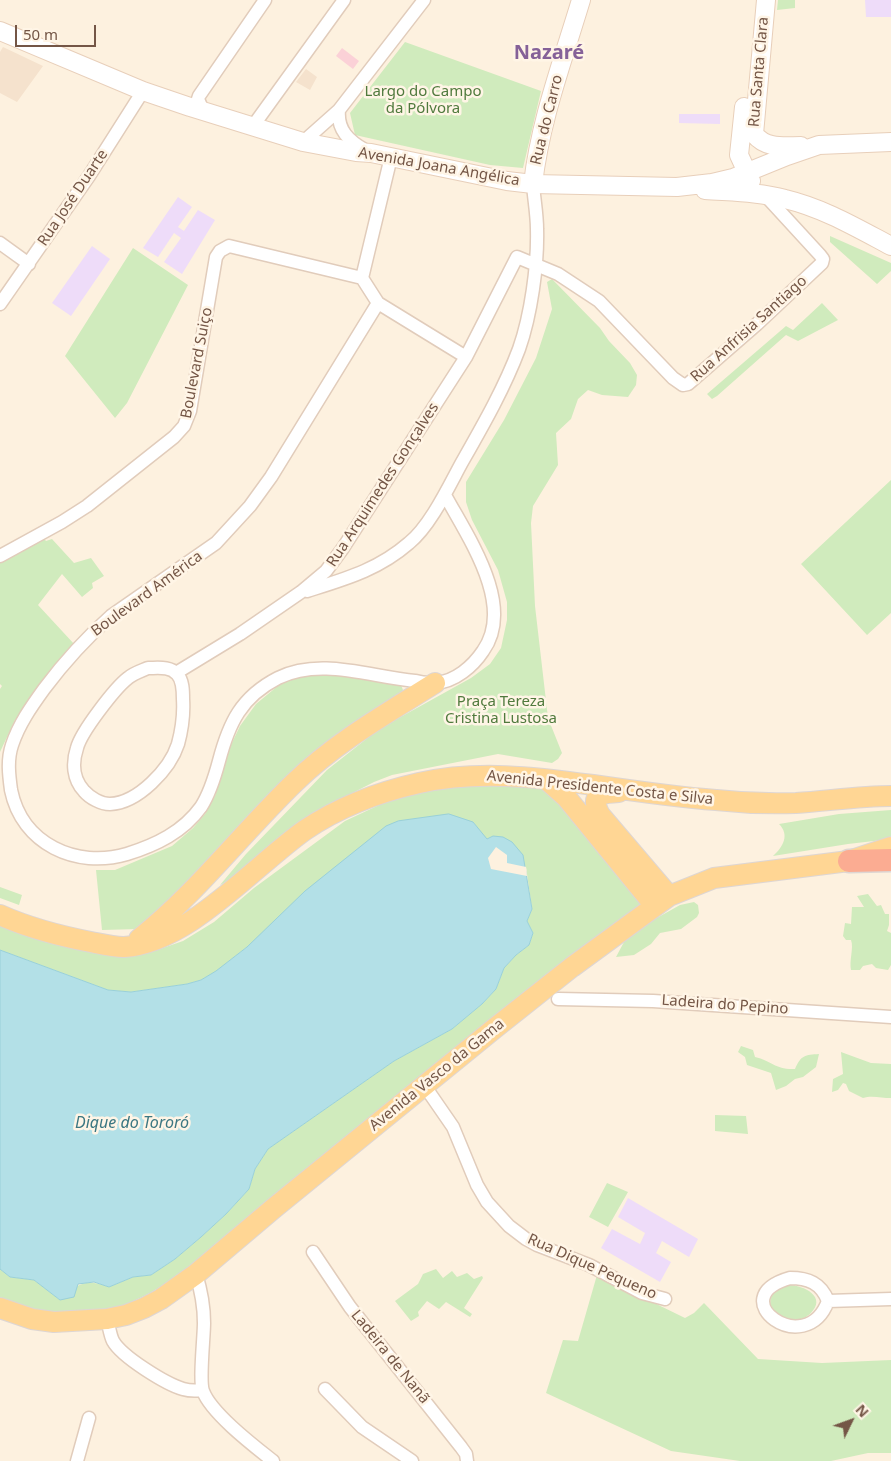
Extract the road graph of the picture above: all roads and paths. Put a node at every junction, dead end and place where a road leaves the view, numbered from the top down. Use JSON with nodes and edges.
{"nodes":[{"id":1,"x":265,"y":0,"type":"edge"},
{"id":2,"x":344,"y":0,"type":"edge"},
{"id":3,"x":424,"y":0,"type":"edge"},
{"id":4,"x":581,"y":0,"type":"edge"},
{"id":5,"x":755,"y":0,"type":"edge"},
{"id":6,"x":766,"y":0,"type":"edge"},
{"id":7,"x":2,"y":35,"type":"edge"},
{"id":8,"x":143,"y":90,"type":"junction"},
{"id":9,"x":339,"y":110,"type":"junction"},
{"id":10,"x":203,"y":111,"type":"junction"},
{"id":11,"x":253,"y":126,"type":"junction"},
{"id":12,"x":303,"y":142,"type":"junction"},
{"id":13,"x":891,"y":142,"type":"edge"},
{"id":14,"x":819,"y":146,"type":"junction"},
{"id":15,"x":371,"y":153,"type":"junction"},
{"id":16,"x":391,"y":157,"type":"junction"},
{"id":17,"x":746,"y":172,"type":"junction"},
{"id":18,"x":533,"y":184,"type":"junction"},
{"id":19,"x":677,"y":187,"type":"junction"},
{"id":20,"x":764,"y":194,"type":"junction"},
{"id":21,"x":0,"y":243,"type":"edge"},
{"id":22,"x":891,"y":246,"type":"edge"},
{"id":23,"x":29,"y":264,"type":"junction"},
{"id":24,"x":535,"y":264,"type":"junction"},
{"id":25,"x":362,"y":278,"type":"junction"},
{"id":26,"x":378,"y":303,"type":"junction"},
{"id":27,"x":0,"y":304,"type":"edge"},
{"id":28,"x":466,"y":357,"type":"junction"},
{"id":29,"x":444,"y":494,"type":"junction"},
{"id":30,"x":0,"y":556,"type":"edge"},
{"id":31,"x":301,"y":592,"type":"junction"},
{"id":32,"x":176,"y":673,"type":"junction"},
{"id":33,"x":435,"y":683,"type":"junction"},
{"id":34,"x":547,"y":780,"type":"junction"},
{"id":35,"x":639,"y":791,"type":"junction"},
{"id":36,"x":885,"y":794,"type":"edge"},
{"id":37,"x":891,"y":846,"type":"edge"},
{"id":38,"x":891,"y":860,"type":"edge"},
{"id":39,"x":850,"y":861,"type":"junction"},
{"id":40,"x":662,"y":901,"type":"junction"},
{"id":41,"x":0,"y":915,"type":"edge"},
{"id":42,"x":132,"y":945,"type":"junction"},
{"id":43,"x":558,"y":999,"type":"dead end"},
{"id":44,"x":891,"y":1017,"type":"edge"},
{"id":45,"x":424,"y":1085,"type":"junction"},
{"id":46,"x":312,"y":1252,"type":"dead end"},
{"id":47,"x":196,"y":1274,"type":"junction"},
{"id":48,"x":665,"y":1299,"type":"dead end"},
{"id":49,"x":891,"y":1299,"type":"edge"},
{"id":50,"x":828,"y":1301,"type":"junction"},
{"id":51,"x":0,"y":1308,"type":"edge"},
{"id":52,"x":107,"y":1319,"type":"junction"},
{"id":53,"x":325,"y":1389,"type":"dead end"},
{"id":54,"x":202,"y":1390,"type":"junction"},
{"id":55,"x":88,"y":1418,"type":"dead end"},
{"id":56,"x":77,"y":1461,"type":"edge"},
{"id":57,"x":272,"y":1461,"type":"edge"},
{"id":58,"x":412,"y":1461,"type":"edge"},
{"id":59,"x":467,"y":1461,"type":"edge"}],
"edges":[{"from":1,"to":10,"type":"street"},
{"from":2,"to":11,"type":"street"},
{"from":3,"to":9,"type":"street"},
{"from":4,"to":18,"type":"main road","name":"Rua do Carro"},
{"from":5,"to":17,"type":"main road","name":"Rua Santa Clara"},
{"from":6,"to":14,"type":"main road","name":"Rua Santa Clara"},
{"from":7,"to":8,"type":"main road","name":"Avenida Joana Angélica"},
{"from":8,"to":10,"type":"main road","name":"Avenida Joana Angélica"},
{"from":8,"to":23,"type":"street","name":"Rua José Duarte"},
{"from":9,"to":12,"type":"street"},
{"from":9,"to":15,"type":"street"},
{"from":10,"to":11,"type":"main road","name":"Avenida Joana Angélica"},
{"from":11,"to":12,"type":"main road","name":"Avenida Joana Angélica"},
{"from":12,"to":15,"type":"main road","name":"Avenida Joana Angélica"},
{"from":13,"to":14,"type":"main road","name":"Avenida Joana Angélica"},
{"from":14,"to":17,"type":"main road","name":"Avenida Joana Angélica"},
{"from":15,"to":16,"type":"main road","name":"Avenida Joana Angélica"},
{"from":16,"to":18,"type":"main road","name":"Avenida Joana Angélica"},
{"from":16,"to":25,"type":"street"},
{"from":17,"to":19,"type":"main road","name":"Avenida Joana Angélica"},
{"from":17,"to":20,"type":"main road"},
{"from":18,"to":19,"type":"main road","name":"Avenida Joana Angélica"},
{"from":18,"to":24,"type":"street"},
{"from":19,"to":20,"type":"main road"},
{"from":20,"to":22,"type":"main road"},
{"from":20,"to":24,"type":"street","name":"Rua Anfrisia Santiago"},
{"from":21,"to":23,"type":"street"},
{"from":23,"to":27,"type":"street","name":"Rua José Duarte"},
{"from":24,"to":28,"type":"street","name":"Rua Arquimedes Gonçalves"},
{"from":24,"to":29,"type":"street"},
{"from":25,"to":26,"type":"street"},
{"from":25,"to":30,"type":"street","name":"Boulevard Suiço"},
{"from":26,"to":28,"type":"street"},
{"from":26,"to":33,"type":"street","name":"Boulevard América"},
{"from":28,"to":31,"type":"street","name":"Rua Arquimedes Gonçalves"},
{"from":29,"to":31,"type":"street"},
{"from":29,"to":33,"type":"street","name":"Boulevard América"},
{"from":31,"to":32,"type":"street","name":"Rua Arquimedes Gonçalves"},
{"from":32,"to":32,"type":"street"},
{"from":33,"to":42,"type":"main road"},
{"from":34,"to":35,"type":"main road","name":"Avenida Presidente Costa e Silva"},
{"from":34,"to":40,"type":"main road"},
{"from":34,"to":42,"type":"main road","name":"Avenida Presidente Costa e Silva"},
{"from":35,"to":36,"type":"main road","name":"Avenida Presidente Costa e Silva"},
{"from":35,"to":40,"type":"main road"},
{"from":37,"to":39,"type":"main road","name":"Avenida Vasco da Gama"},
{"from":38,"to":39,"type":"highway"},
{"from":39,"to":40,"type":"main road","name":"Avenida Vasco da Gama"},
{"from":40,"to":45,"type":"main road","name":"Avenida Vasco da Gama"},
{"from":41,"to":42,"type":"main road","name":"Avenida Presidente Costa e Silva"},
{"from":43,"to":44,"type":"street","name":"Ladeira do Pepino"},
{"from":45,"to":47,"type":"main road","name":"Avenida Vasco da Gama"},
{"from":45,"to":48,"type":"street","name":"Rua Dique Pequeno"},
{"from":46,"to":59,"type":"street","name":"Ladeira de Nanã"},
{"from":47,"to":52,"type":"main road","name":"Avenida Vasco da Gama"},
{"from":47,"to":54,"type":"street"},
{"from":49,"to":50,"type":"street"},
{"from":50,"to":50,"type":"street"},
{"from":51,"to":52,"type":"main road","name":"Avenida Vasco da Gama"},
{"from":52,"to":54,"type":"street"},
{"from":53,"to":58,"type":"street"},
{"from":54,"to":57,"type":"street"},
{"from":55,"to":56,"type":"street"}]}
